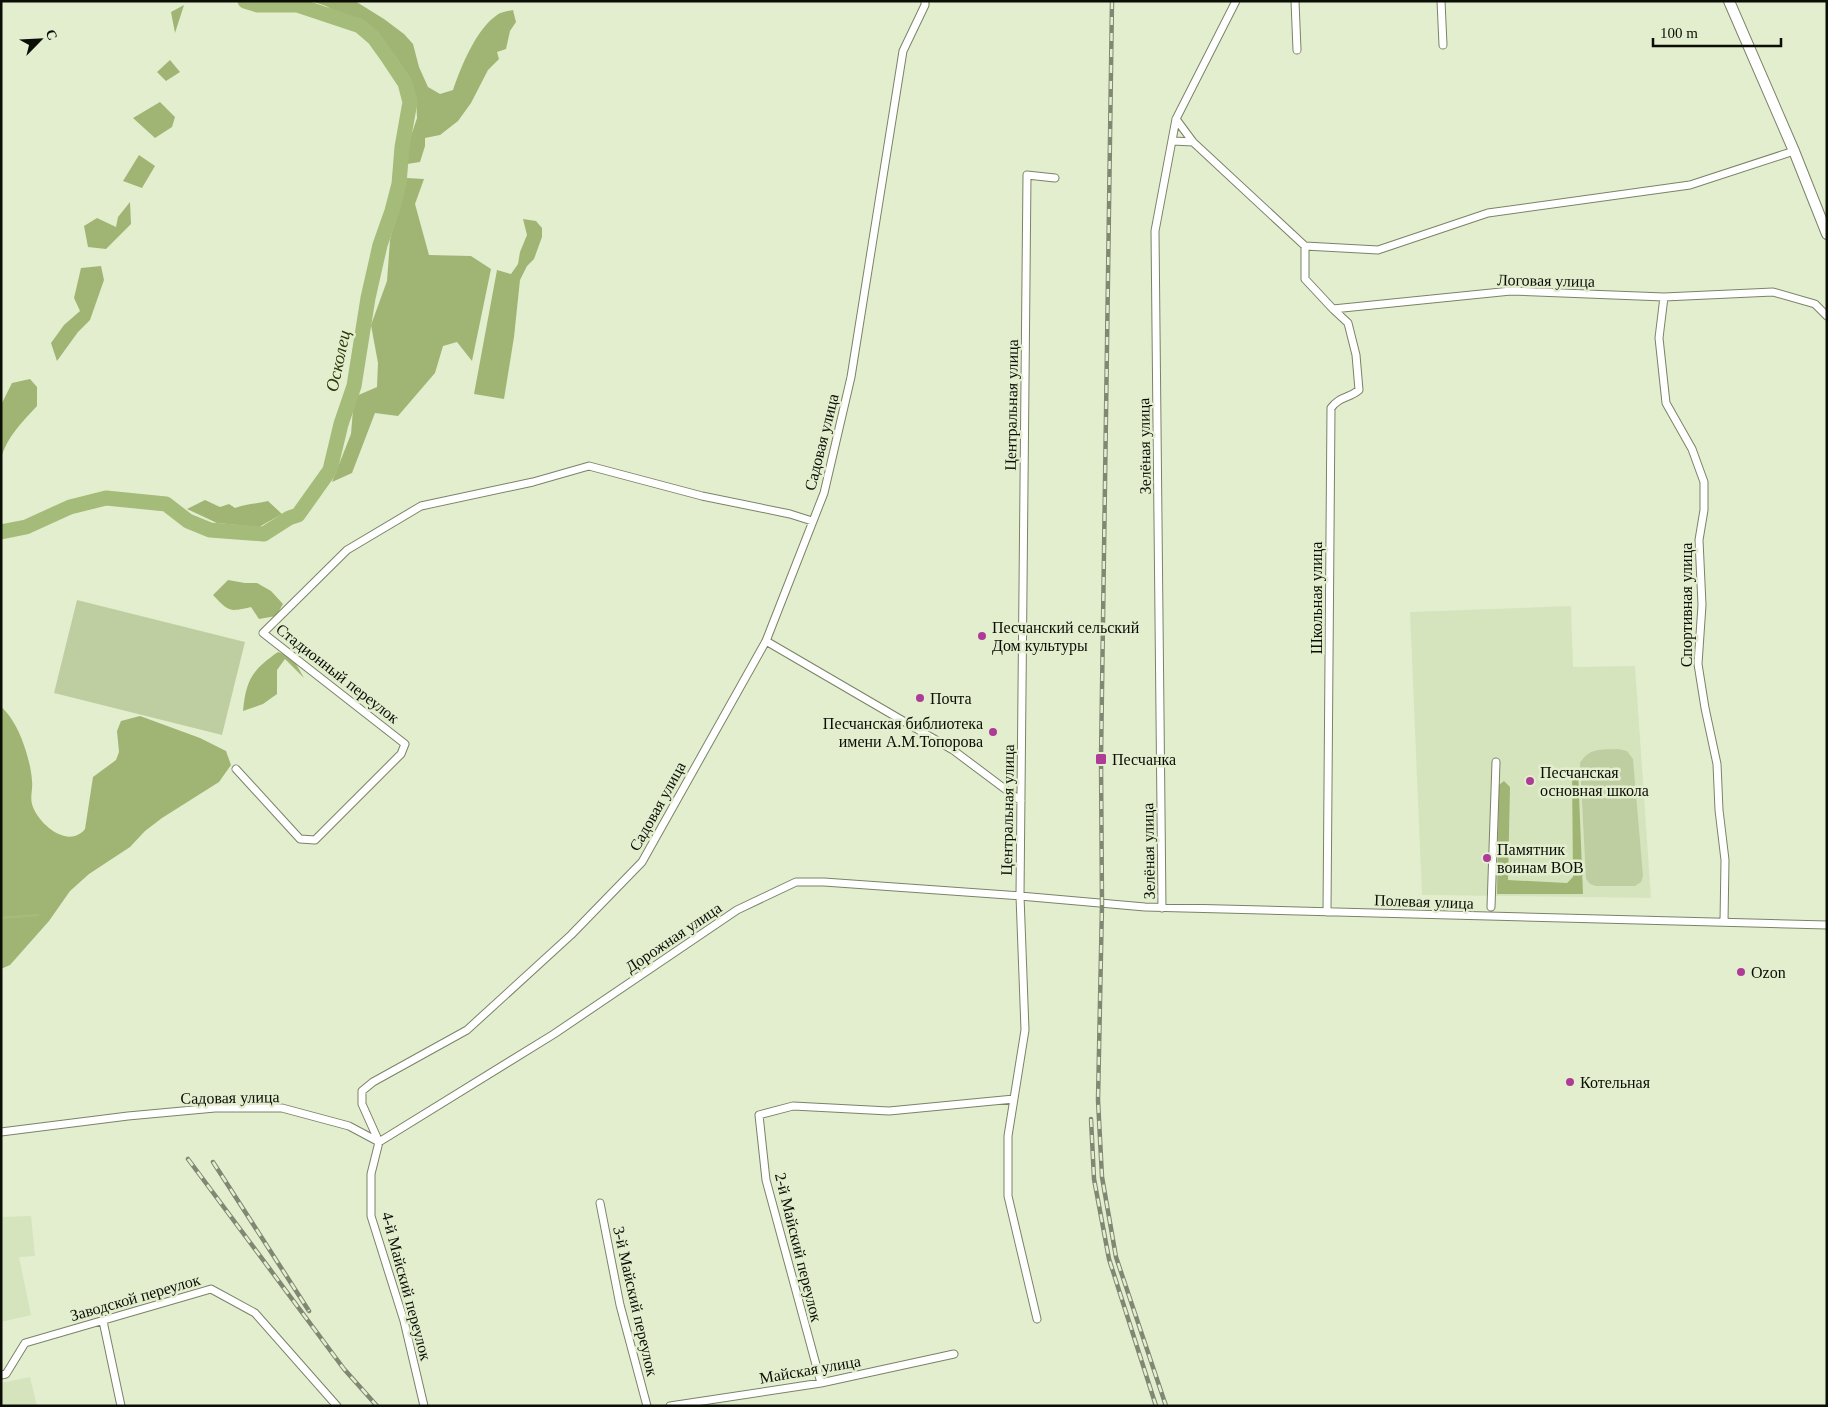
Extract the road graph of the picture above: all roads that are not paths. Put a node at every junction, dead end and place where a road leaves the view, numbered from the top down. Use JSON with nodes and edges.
{"nodes":[{"id":1,"x":925,"y":1,"type":"edge"},
{"id":2,"x":1236,"y":1,"type":"edge"},
{"id":3,"x":1295,"y":1,"type":"edge"},
{"id":4,"x":1441,"y":1,"type":"edge"},
{"id":5,"x":1729,"y":1,"type":"edge"},
{"id":6,"x":1443,"y":45,"type":"dead end"},
{"id":7,"x":1297,"y":50,"type":"dead end"},
{"id":8,"x":1176,"y":119,"type":"junction"},
{"id":9,"x":1173,"y":141,"type":"junction"},
{"id":10,"x":1193,"y":142,"type":"junction"},
{"id":11,"x":1794,"y":151,"type":"junction"},
{"id":12,"x":1056,"y":178,"type":"dead end"},
{"id":13,"x":1827,"y":234,"type":"edge"},
{"id":14,"x":1305,"y":246,"type":"junction"},
{"id":15,"x":1664,"y":297,"type":"junction"},
{"id":16,"x":1333,"y":308,"type":"junction"},
{"id":17,"x":1827,"y":316,"type":"edge"},
{"id":18,"x":812,"y":521,"type":"junction"},
{"id":19,"x":766,"y":641,"type":"junction"},
{"id":20,"x":1496,"y":762,"type":"dead end"},
{"id":21,"x":236,"y":769,"type":"dead end"},
{"id":22,"x":1021,"y":801,"type":"junction"},
{"id":23,"x":1020,"y":896,"type":"junction"},
{"id":24,"x":1491,"y":906,"type":"dead end"},
{"id":25,"x":1162,"y":908,"type":"junction"},
{"id":26,"x":1327,"y":912,"type":"junction"},
{"id":27,"x":1724,"y":922,"type":"junction"},
{"id":28,"x":1827,"y":924,"type":"edge"},
{"id":29,"x":1014,"y":1099,"type":"junction"},
{"id":30,"x":1,"y":1132,"type":"edge"},
{"id":31,"x":379,"y":1142,"type":"junction"},
{"id":32,"x":600,"y":1203,"type":"dead end"},
{"id":33,"x":1037,"y":1319,"type":"dead end"},
{"id":34,"x":103,"y":1320,"type":"junction"},
{"id":35,"x":954,"y":1354,"type":"dead end"},
{"id":36,"x":1,"y":1375,"type":"edge"},
{"id":37,"x":821,"y":1383,"type":"junction"},
{"id":38,"x":121,"y":1406,"type":"edge"},
{"id":39,"x":337,"y":1406,"type":"edge"},
{"id":40,"x":424,"y":1406,"type":"edge"},
{"id":41,"x":647,"y":1406,"type":"edge"},
{"id":42,"x":670,"y":1406,"type":"edge"}],
"edges":[{"from":1,"to":18,"type":"street","name":"Садовая улица"},
{"from":2,"to":8,"type":"street","name":"Зелёная улица"},
{"from":3,"to":7,"type":"street"},
{"from":4,"to":6,"type":"street"},
{"from":5,"to":11,"type":"street"},
{"from":8,"to":9,"type":"street","name":"Зелёная улица"},
{"from":8,"to":10,"type":"street"},
{"from":9,"to":10,"type":"street"},
{"from":9,"to":25,"type":"street","name":"Зелёная улица"},
{"from":10,"to":14,"type":"street"},
{"from":11,"to":13,"type":"street"},
{"from":11,"to":14,"type":"street"},
{"from":12,"to":22,"type":"street","name":"Центральная улица"},
{"from":14,"to":16,"type":"street"},
{"from":15,"to":16,"type":"street","name":"Логовая улица"},
{"from":15,"to":17,"type":"street","name":"Логовая улица"},
{"from":15,"to":27,"type":"street","name":"Спортивная улица"},
{"from":16,"to":26,"type":"street","name":"Школьная улица"},
{"from":18,"to":19,"type":"street","name":"Садовая улица"},
{"from":18,"to":21,"type":"street","name":"Стадионный переулок"},
{"from":19,"to":22,"type":"street"},
{"from":19,"to":31,"type":"street","name":"Садовая улица"},
{"from":20,"to":24,"type":"street"},
{"from":22,"to":23,"type":"street","name":"Центральная улица"},
{"from":23,"to":25,"type":"street","name":"Полевая улица"},
{"from":23,"to":29,"type":"street","name":"Центральная улица"},
{"from":23,"to":31,"type":"street","name":"Дорожная улица"},
{"from":25,"to":26,"type":"street","name":"Полевая улица"},
{"from":26,"to":27,"type":"street","name":"Полевая улица"},
{"from":27,"to":28,"type":"street","name":"Полевая улица"},
{"from":29,"to":33,"type":"street","name":"Центральная улица"},
{"from":29,"to":37,"type":"street","name":"2-й Майский переулок"},
{"from":30,"to":31,"type":"street","name":"Садовая улица"},
{"from":31,"to":40,"type":"street","name":"4-й Майский переулок"},
{"from":32,"to":41,"type":"street","name":"3-й Майский переулок"},
{"from":34,"to":36,"type":"street","name":"Заводской переулок"},
{"from":34,"to":38,"type":"street"},
{"from":34,"to":39,"type":"street","name":"Заводской переулок"},
{"from":35,"to":37,"type":"street","name":"Майская улица"},
{"from":37,"to":42,"type":"street","name":"Майская улица"}]}
